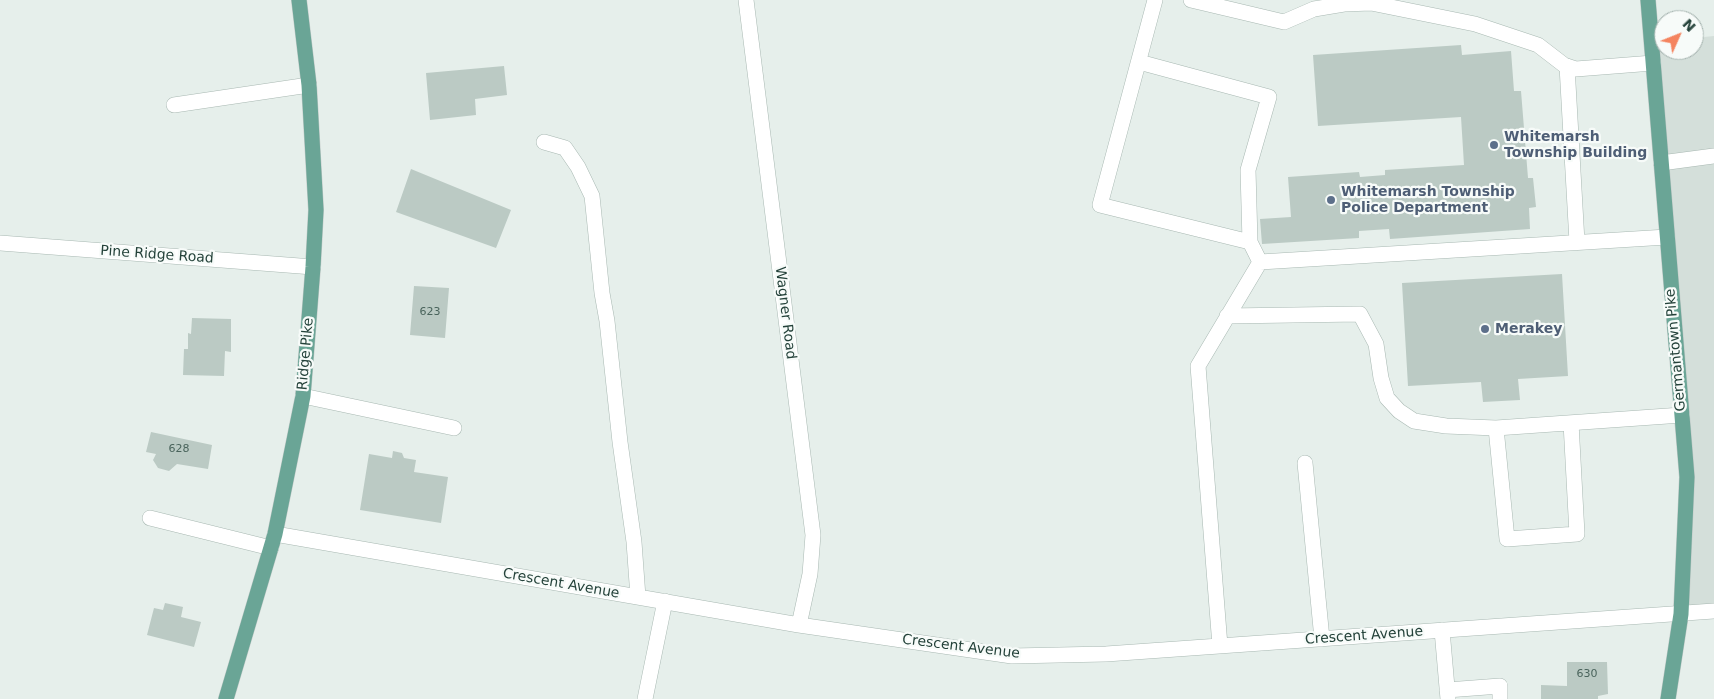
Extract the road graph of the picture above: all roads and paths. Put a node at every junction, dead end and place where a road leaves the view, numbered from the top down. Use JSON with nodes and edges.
{"nodes":[{"id":1,"x":299,"y":0,"type":"edge"},
{"id":2,"x":746,"y":0,"type":"edge"},
{"id":3,"x":1155,"y":0,"type":"edge"},
{"id":4,"x":1191,"y":0,"type":"edge"},
{"id":5,"x":1648,"y":0,"type":"edge"},
{"id":6,"x":1138,"y":62,"type":"junction"},
{"id":7,"x":1653,"y":63,"type":"junction"},
{"id":8,"x":1567,"y":66,"type":"junction"},
{"id":9,"x":309,"y":85,"type":"junction"},
{"id":10,"x":174,"y":105,"type":"dead end"},
{"id":11,"x":544,"y":142,"type":"dead end"},
{"id":12,"x":1714,"y":156,"type":"edge"},
{"id":13,"x":1661,"y":163,"type":"junction"},
{"id":14,"x":1667,"y":237,"type":"junction"},
{"id":15,"x":1250,"y":242,"type":"junction"},
{"id":16,"x":1577,"y":242,"type":"junction"},
{"id":17,"x":0,"y":243,"type":"edge"},
{"id":18,"x":1260,"y":262,"type":"junction"},
{"id":19,"x":313,"y":267,"type":"junction"},
{"id":20,"x":1227,"y":316,"type":"junction"},
{"id":21,"x":303,"y":396,"type":"junction"},
{"id":22,"x":1682,"y":415,"type":"junction"},
{"id":23,"x":1571,"y":423,"type":"junction"},
{"id":24,"x":454,"y":428,"type":"dead end"},
{"id":25,"x":1496,"y":428,"type":"junction"},
{"id":26,"x":1305,"y":463,"type":"dead end"},
{"id":27,"x":150,"y":518,"type":"dead end"},
{"id":28,"x":273,"y":541,"type":"junction"},
{"id":29,"x":638,"y":597,"type":"junction"},
{"id":30,"x":665,"y":601,"type":"junction"},
{"id":31,"x":1714,"y":612,"type":"edge"},
{"id":32,"x":1681,"y":614,"type":"junction"},
{"id":33,"x":799,"y":625,"type":"junction"},
{"id":34,"x":1442,"y":630,"type":"junction"},
{"id":35,"x":1322,"y":639,"type":"junction"},
{"id":36,"x":1220,"y":646,"type":"junction"},
{"id":37,"x":1447,"y":695,"type":"edge"},
{"id":38,"x":226,"y":699,"type":"edge"},
{"id":39,"x":645,"y":699,"type":"edge"},
{"id":40,"x":1500,"y":699,"type":"edge"},
{"id":41,"x":1668,"y":699,"type":"edge"}],
"edges":[{"from":1,"to":9,"type":"main road","name":"Ridge Pike"},
{"from":2,"to":33,"type":"street","name":"Wagner Road"},
{"from":3,"to":6,"type":"street"},
{"from":4,"to":8,"type":"street"},
{"from":5,"to":7,"type":"main road","name":"Germantown Pike"},
{"from":6,"to":15,"type":"street"},
{"from":6,"to":15,"type":"street"},
{"from":7,"to":8,"type":"street"},
{"from":7,"to":13,"type":"main road","name":"Germantown Pike"},
{"from":8,"to":16,"type":"street"},
{"from":9,"to":10,"type":"street"},
{"from":9,"to":19,"type":"main road","name":"Ridge Pike"},
{"from":11,"to":29,"type":"street"},
{"from":12,"to":13,"type":"street"},
{"from":13,"to":14,"type":"main road","name":"Germantown Pike"},
{"from":14,"to":16,"type":"street"},
{"from":14,"to":22,"type":"main road","name":"Germantown Pike"},
{"from":15,"to":18,"type":"street"},
{"from":16,"to":18,"type":"street"},
{"from":17,"to":19,"type":"street","name":"Pine Ridge Road"},
{"from":18,"to":20,"type":"street"},
{"from":19,"to":21,"type":"main road","name":"Ridge Pike"},
{"from":20,"to":25,"type":"street"},
{"from":20,"to":36,"type":"street"},
{"from":21,"to":24,"type":"street"},
{"from":21,"to":28,"type":"main road","name":"Ridge Pike"},
{"from":22,"to":23,"type":"street"},
{"from":22,"to":32,"type":"main road","name":"Germantown Pike"},
{"from":23,"to":25,"type":"street"},
{"from":23,"to":25,"type":"street"},
{"from":26,"to":35,"type":"street"},
{"from":27,"to":28,"type":"street","name":"Crescent Avenue"},
{"from":28,"to":29,"type":"street","name":"Crescent Avenue"},
{"from":28,"to":38,"type":"main road","name":"Ridge Pike"},
{"from":29,"to":30,"type":"street","name":"Crescent Avenue"},
{"from":30,"to":33,"type":"street","name":"Crescent Avenue"},
{"from":30,"to":39,"type":"street"},
{"from":31,"to":32,"type":"street","name":"Crescent Avenue"},
{"from":32,"to":34,"type":"street","name":"Crescent Avenue"},
{"from":32,"to":41,"type":"main road","name":"Germantown Pike"},
{"from":33,"to":36,"type":"street","name":"Crescent Avenue"},
{"from":34,"to":35,"type":"street","name":"Crescent Avenue"},
{"from":34,"to":37,"type":"street"},
{"from":35,"to":36,"type":"street","name":"Crescent Avenue"},
{"from":37,"to":40,"type":"street"}]}
